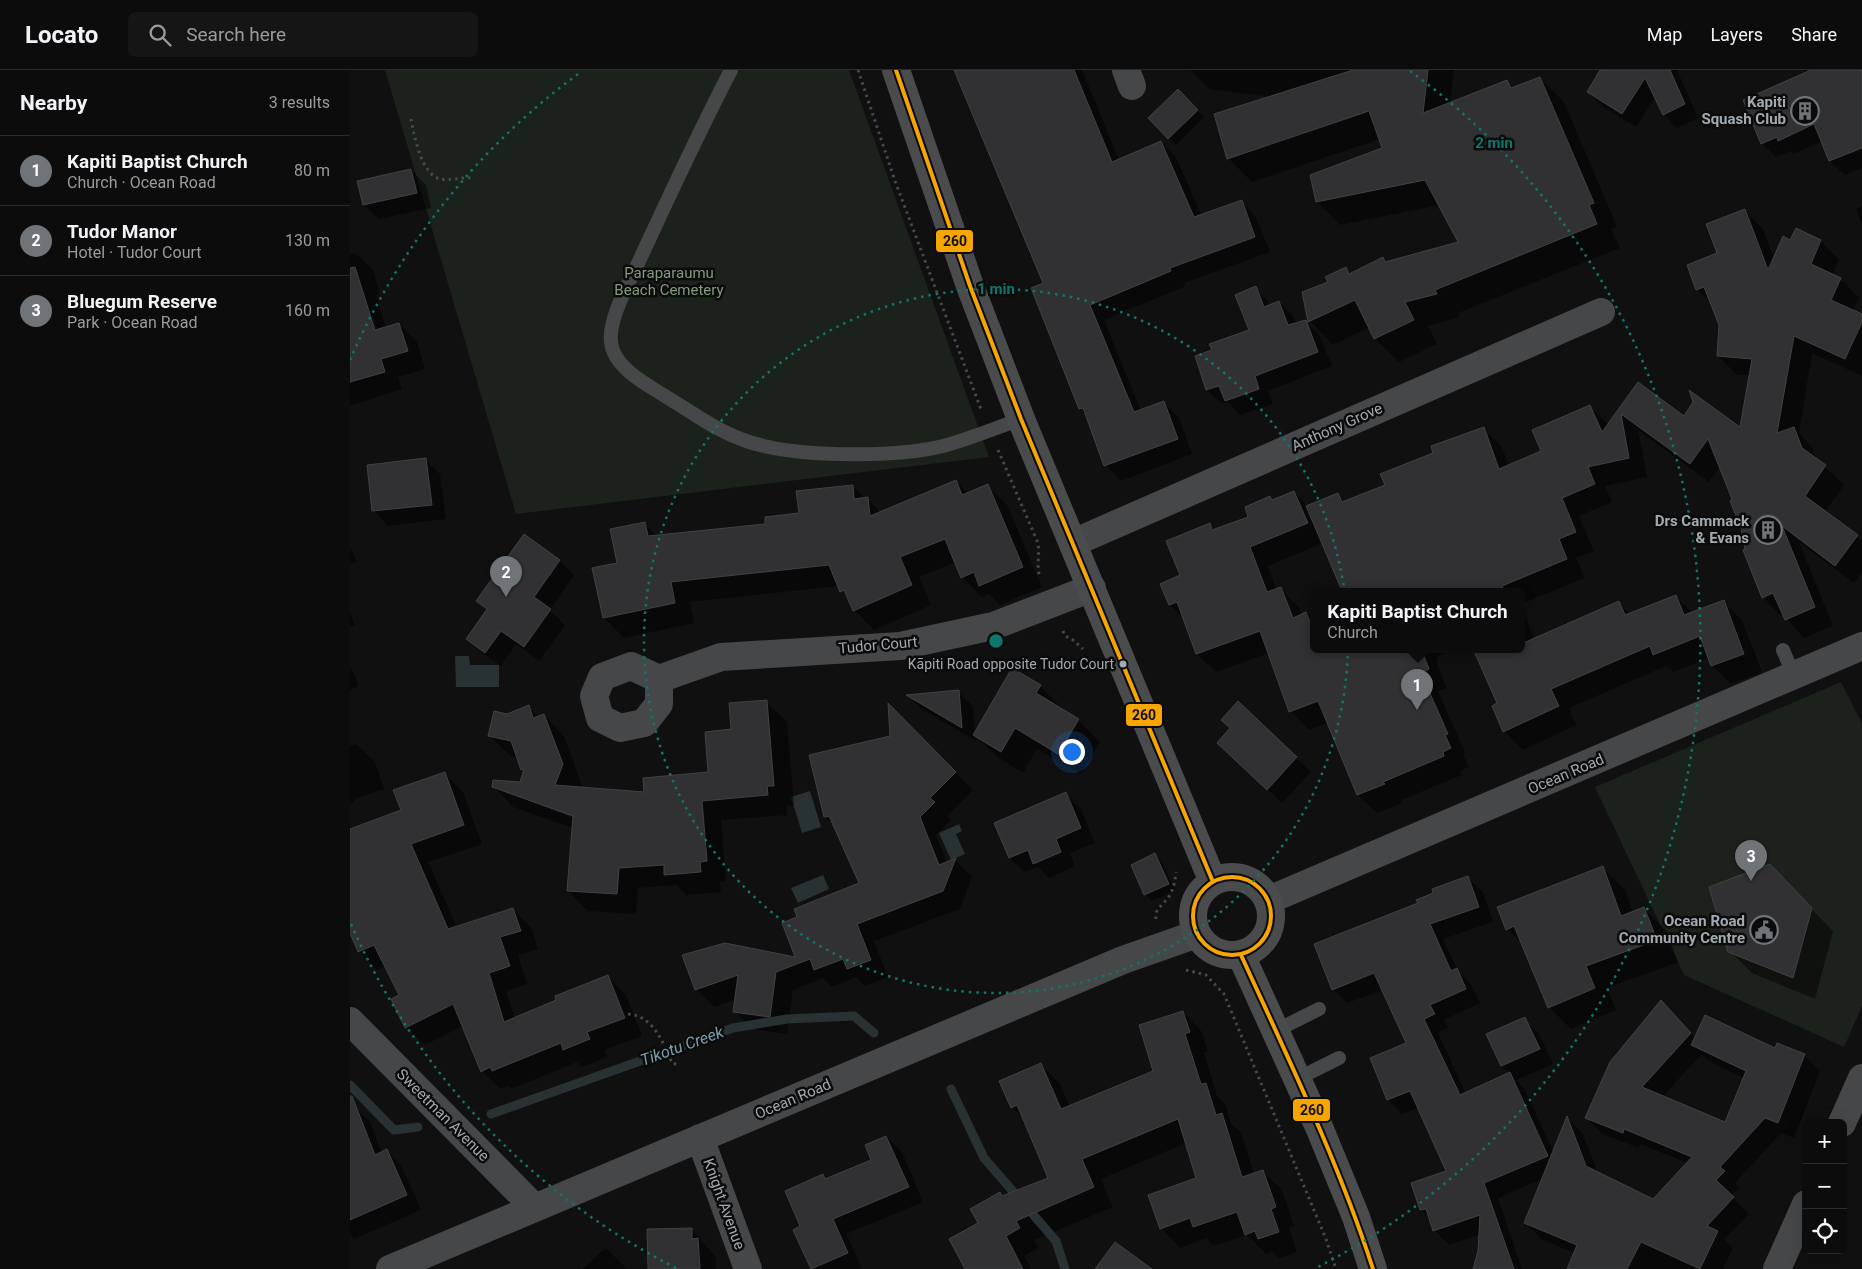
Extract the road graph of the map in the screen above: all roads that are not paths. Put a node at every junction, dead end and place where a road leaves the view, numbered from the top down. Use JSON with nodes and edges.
{"nodes":[{"id":1,"x":730,"y":70,"type":"edge"},
{"id":2,"x":896,"y":70,"type":"edge"},
{"id":3,"x":1601,"y":312,"type":"dead end"},
{"id":4,"x":1021,"y":419,"type":"junction"},
{"id":5,"x":1073,"y":543,"type":"junction"},
{"id":6,"x":1092,"y":588,"type":"junction"},
{"id":7,"x":1862,"y":646,"type":"edge"},
{"id":8,"x":1782,"y":650,"type":"dead end"},
{"id":9,"x":1794,"y":676,"type":"junction"},
{"id":10,"x":659,"y":678,"type":"dead end"},
{"id":11,"x":1213,"y":882,"type":"junction"},
{"id":12,"x":1269,"y":900,"type":"junction"},
{"id":13,"x":1197,"y":934,"type":"junction"},
{"id":14,"x":1241,"y":955,"type":"junction"},
{"id":15,"x":1318,"y":1009,"type":"dead end"},
{"id":16,"x":350,"y":1021,"type":"edge"},
{"id":17,"x":1275,"y":1031,"type":"junction"},
{"id":18,"x":1339,"y":1058,"type":"dead end"},
{"id":19,"x":1862,"y":1078,"type":"edge"},
{"id":20,"x":1297,"y":1079,"type":"junction"},
{"id":21,"x":1844,"y":1119,"type":"edge"},
{"id":22,"x":700,"y":1138,"type":"junction"},
{"id":23,"x":535,"y":1208,"type":"junction"},
{"id":24,"x":1804,"y":1209,"type":"edge"},
{"id":25,"x":390,"y":1269,"type":"edge"},
{"id":26,"x":748,"y":1269,"type":"edge"},
{"id":27,"x":1373,"y":1269,"type":"edge"},
{"id":28,"x":1776,"y":1269,"type":"edge"}],
"edges":[{"from":1,"to":4,"type":"lane"},
{"from":2,"to":4,"type":"main road"},
{"from":3,"to":5,"type":"street","name":"Anthony Grove"},
{"from":4,"to":5,"type":"main road"},
{"from":5,"to":6,"type":"main road"},
{"from":6,"to":10,"type":"street","name":"Tudor Court"},
{"from":6,"to":11,"type":"main road"},
{"from":7,"to":9,"type":"street","name":"Ocean Road"},
{"from":8,"to":9,"type":"lane"},
{"from":9,"to":12,"type":"street","name":"Ocean Road"},
{"from":11,"to":12,"type":"main road"},
{"from":11,"to":13,"type":"main road"},
{"from":12,"to":14,"type":"main road"},
{"from":13,"to":14,"type":"main road"},
{"from":13,"to":22,"type":"street","name":"Ocean Road"},
{"from":14,"to":17,"type":"main road"},
{"from":15,"to":17,"type":"lane"},
{"from":16,"to":23,"type":"street","name":"Sweetman Avenue"},
{"from":17,"to":20,"type":"main road"},
{"from":18,"to":20,"type":"lane"},
{"from":19,"to":21,"type":"street"},
{"from":20,"to":27,"type":"main road"},
{"from":22,"to":23,"type":"street","name":"Ocean Road"},
{"from":22,"to":26,"type":"street","name":"Knight Avenue"},
{"from":23,"to":25,"type":"street","name":"Ocean Road"},
{"from":24,"to":28,"type":"street"}]}
